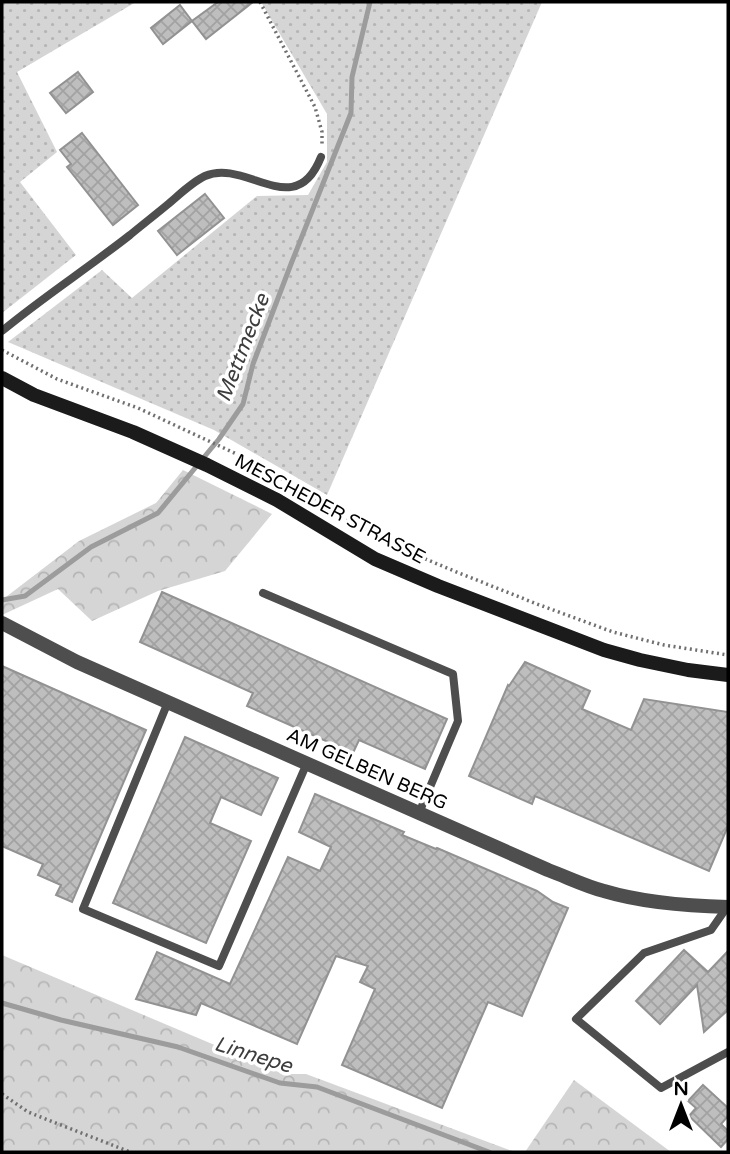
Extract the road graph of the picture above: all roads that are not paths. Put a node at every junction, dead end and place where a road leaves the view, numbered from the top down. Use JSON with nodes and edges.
{"nodes":[{"id":1,"x":321,"y":158,"type":"road end"},
{"id":2,"x":2,"y":331,"type":"edge"},
{"id":3,"x":2,"y":377,"type":"edge"},
{"id":4,"x":263,"y":593,"type":"dead end"},
{"id":5,"x":2,"y":623,"type":"edge"},
{"id":6,"x":728,"y":674,"type":"edge"},
{"id":7,"x":168,"y":702,"type":"junction"},
{"id":8,"x":307,"y":764,"type":"junction"},
{"id":9,"x":419,"y":813,"type":"junction"},
{"id":10,"x":727,"y":907,"type":"edge"},
{"id":11,"x":728,"y":1052,"type":"edge"}],
"edges":[{"from":1,"to":2,"type":"lane"},
{"from":3,"to":6,"type":"main road","name":"MESCHEDER STRASSE"},
{"from":4,"to":9,"type":"lane"},
{"from":5,"to":7,"type":"street","name":"AM GELBEN BERG"},
{"from":7,"to":8,"type":"street","name":"AM GELBEN BERG"},
{"from":7,"to":8,"type":"lane"},
{"from":8,"to":9,"type":"street","name":"AM GELBEN BERG"},
{"from":9,"to":10,"type":"street","name":"AM GELBEN BERG"},
{"from":10,"to":11,"type":"lane"}]}
